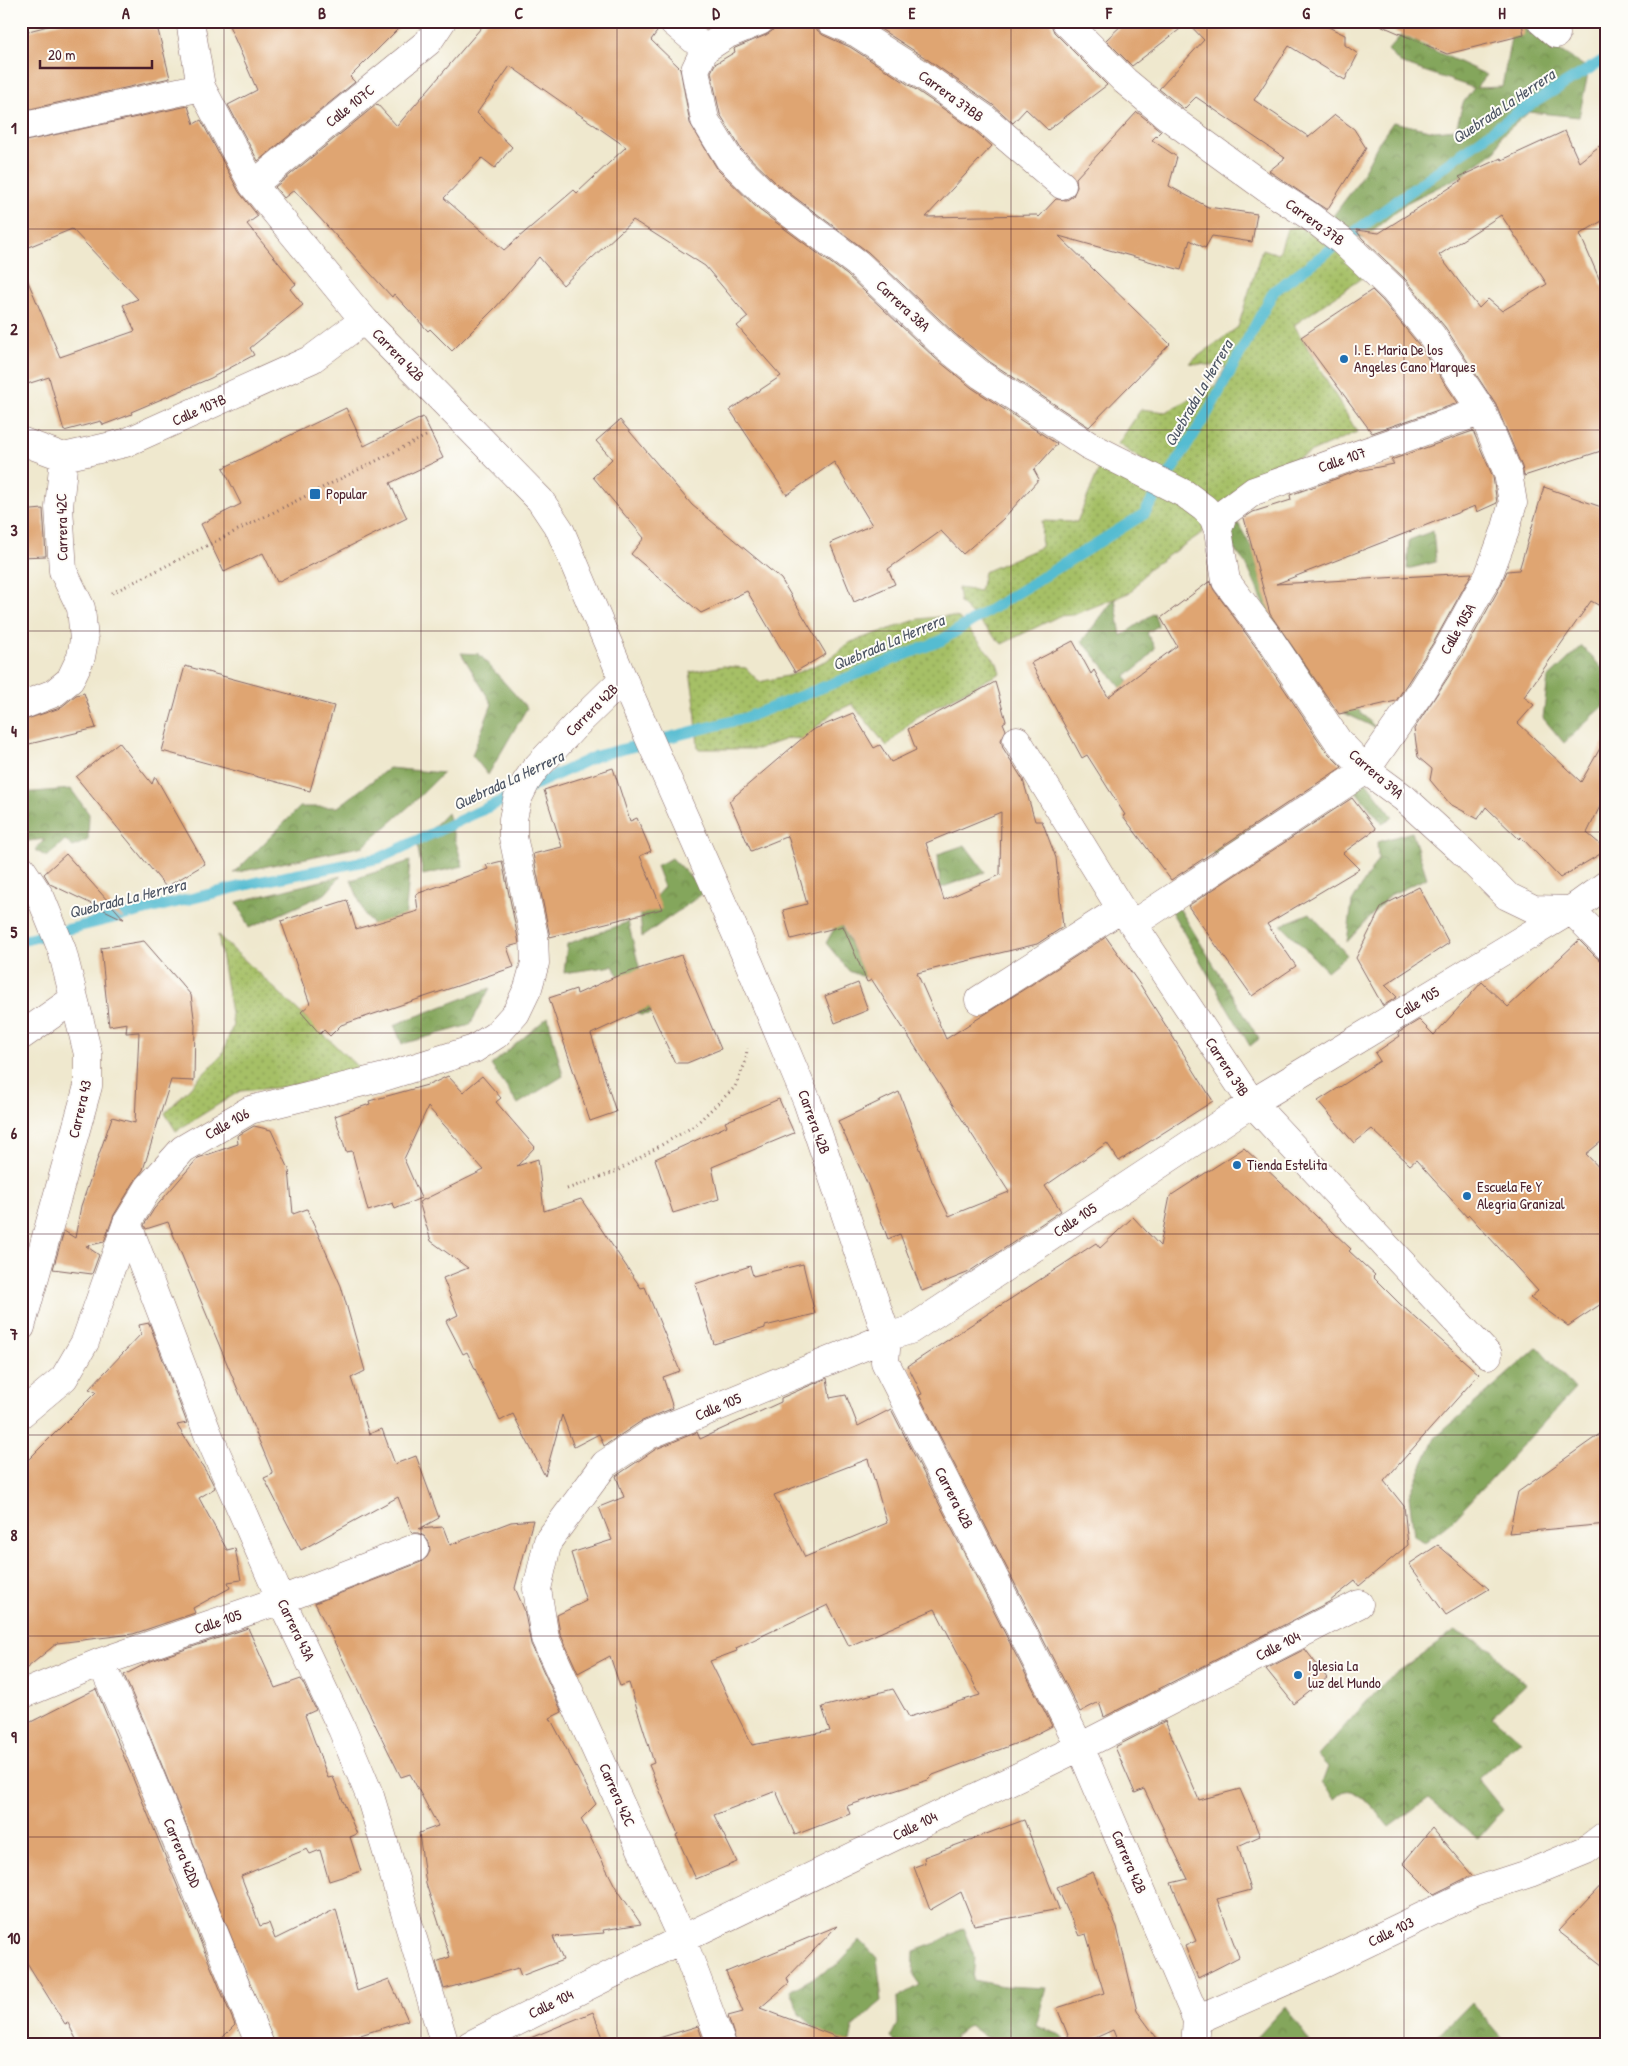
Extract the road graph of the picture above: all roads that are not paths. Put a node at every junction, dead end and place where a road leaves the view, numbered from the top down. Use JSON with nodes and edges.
{"nodes":[{"id":1,"x":190,"y":21,"type":"edge"},
{"id":2,"x":442,"y":21,"type":"edge"},
{"id":3,"x":672,"y":21,"type":"edge"},
{"id":4,"x":760,"y":21,"type":"edge"},
{"id":5,"x":830,"y":21,"type":"edge"},
{"id":6,"x":1065,"y":21,"type":"edge"},
{"id":7,"x":733,"y":28,"type":"edge"},
{"id":8,"x":705,"y":49,"type":"junction"},
{"id":9,"x":201,"y":87,"type":"junction"},
{"id":10,"x":21,"y":127,"type":"edge"},
{"id":11,"x":254,"y":185,"type":"junction"},
{"id":12,"x":1062,"y":185,"type":"dead end"},
{"id":13,"x":364,"y":320,"type":"junction"},
{"id":14,"x":1482,"y":411,"type":"junction"},
{"id":15,"x":21,"y":441,"type":"edge"},
{"id":16,"x":64,"y":457,"type":"junction"},
{"id":17,"x":1508,"y":473,"type":"joint"},
{"id":18,"x":1218,"y":530,"type":"junction"},
{"id":19,"x":623,"y":680,"type":"junction"},
{"id":20,"x":21,"y":706,"type":"edge"},
{"id":21,"x":1017,"y":740,"type":"dead end"},
{"id":22,"x":1366,"y":770,"type":"junction"},
{"id":23,"x":21,"y":868,"type":"edge"},
{"id":24,"x":1607,"y":884,"type":"edge"},
{"id":25,"x":1571,"y":910,"type":"junction"},
{"id":26,"x":1127,"y":917,"type":"junction"},
{"id":27,"x":1607,"y":946,"type":"edge"},
{"id":28,"x":534,"y":963,"type":"joint"},
{"id":29,"x":74,"y":999,"type":"junction"},
{"id":30,"x":979,"y":1000,"type":"dead end"},
{"id":31,"x":21,"y":1036,"type":"edge"},
{"id":32,"x":1252,"y":1103,"type":"junction"},
{"id":33,"x":127,"y":1223,"type":"junction"},
{"id":34,"x":21,"y":1327,"type":"edge"},
{"id":35,"x":887,"y":1337,"type":"junction"},
{"id":36,"x":1488,"y":1355,"type":"dead end"},
{"id":37,"x":21,"y":1414,"type":"edge"},
{"id":38,"x":548,"y":1541,"type":"joint"},
{"id":39,"x":415,"y":1548,"type":"dead end"},
{"id":40,"x":281,"y":1600,"type":"junction"},
{"id":41,"x":1359,"y":1604,"type":"dead end"},
{"id":42,"x":101,"y":1662,"type":"junction"},
{"id":43,"x":21,"y":1695,"type":"edge"},
{"id":44,"x":1080,"y":1747,"type":"junction"},
{"id":45,"x":1607,"y":1834,"type":"edge"},
{"id":46,"x":682,"y":1939,"type":"junction"},
{"id":47,"x":1196,"y":2032,"type":"edge"},
{"id":48,"x":260,"y":2045,"type":"edge"},
{"id":49,"x":445,"y":2045,"type":"edge"},
{"id":50,"x":470,"y":2045,"type":"edge"},
{"id":51,"x":722,"y":2045,"type":"edge"}],
"edges":[{"from":1,"to":9,"type":"street","name":"Carrera 42B"},
{"from":2,"to":11,"type":"street","name":"Calle 107C"},
{"from":3,"to":8,"type":"street"},
{"from":4,"to":7,"type":"street"},
{"from":5,"to":12,"type":"street","name":"Carrera 37BB"},
{"from":6,"to":14,"type":"street","name":"Carrera 37B"},
{"from":7,"to":8,"type":"street"},
{"from":8,"to":18,"type":"street","name":"Carrera 38A"},
{"from":9,"to":10,"type":"street"},
{"from":9,"to":11,"type":"street","name":"Carrera 42B"},
{"from":11,"to":13,"type":"street","name":"Carrera 42B"},
{"from":13,"to":16,"type":"street","name":"Calle 107B"},
{"from":13,"to":19,"type":"street","name":"Carrera 42B"},
{"from":14,"to":17,"type":"street","name":"Carrera 37B"},
{"from":14,"to":18,"type":"street","name":"Calle 107"},
{"from":15,"to":16,"type":"street"},
{"from":16,"to":20,"type":"street","name":"Carrera 42C"},
{"from":17,"to":22,"type":"street","name":"Calle 105A"},
{"from":18,"to":22,"type":"street","name":"Carrera 39A"},
{"from":19,"to":28,"type":"street","name":"Carrera 42B"},
{"from":19,"to":35,"type":"street","name":"Carrera 42B"},
{"from":21,"to":26,"type":"street","name":"Carrera 39B"},
{"from":22,"to":25,"type":"street","name":"Carrera 39A"},
{"from":22,"to":26,"type":"street"},
{"from":23,"to":29,"type":"street","name":"Carrera 43"},
{"from":24,"to":25,"type":"street","name":"Calle 105"},
{"from":25,"to":27,"type":"street"},
{"from":25,"to":32,"type":"street","name":"Calle 105"},
{"from":26,"to":30,"type":"street"},
{"from":26,"to":32,"type":"street","name":"Carrera 39B"},
{"from":28,"to":33,"type":"street","name":"Calle 106"},
{"from":29,"to":31,"type":"street"},
{"from":29,"to":34,"type":"street","name":"Carrera 43"},
{"from":32,"to":35,"type":"street","name":"Calle 105"},
{"from":32,"to":36,"type":"street","name":"Carrera 39B"},
{"from":33,"to":37,"type":"street","name":"Calle 106"},
{"from":33,"to":40,"type":"street","name":"Carrera 43A"},
{"from":35,"to":38,"type":"street","name":"Calle 105"},
{"from":35,"to":44,"type":"street","name":"Carrera 42B"},
{"from":38,"to":46,"type":"street","name":"Carrera 42C"},
{"from":39,"to":40,"type":"street","name":"Calle 105"},
{"from":40,"to":42,"type":"street","name":"Calle 105"},
{"from":40,"to":49,"type":"street","name":"Carrera 43A"},
{"from":41,"to":44,"type":"street","name":"Calle 104"},
{"from":42,"to":43,"type":"street","name":"Calle 105"},
{"from":42,"to":48,"type":"street","name":"Carrera 42DD"},
{"from":44,"to":46,"type":"street","name":"Calle 104"},
{"from":44,"to":47,"type":"street","name":"Carrera 42B"},
{"from":45,"to":47,"type":"street","name":"Calle 103"},
{"from":46,"to":50,"type":"street","name":"Calle 104"},
{"from":46,"to":51,"type":"street","name":"Carrera 42C"}]}
